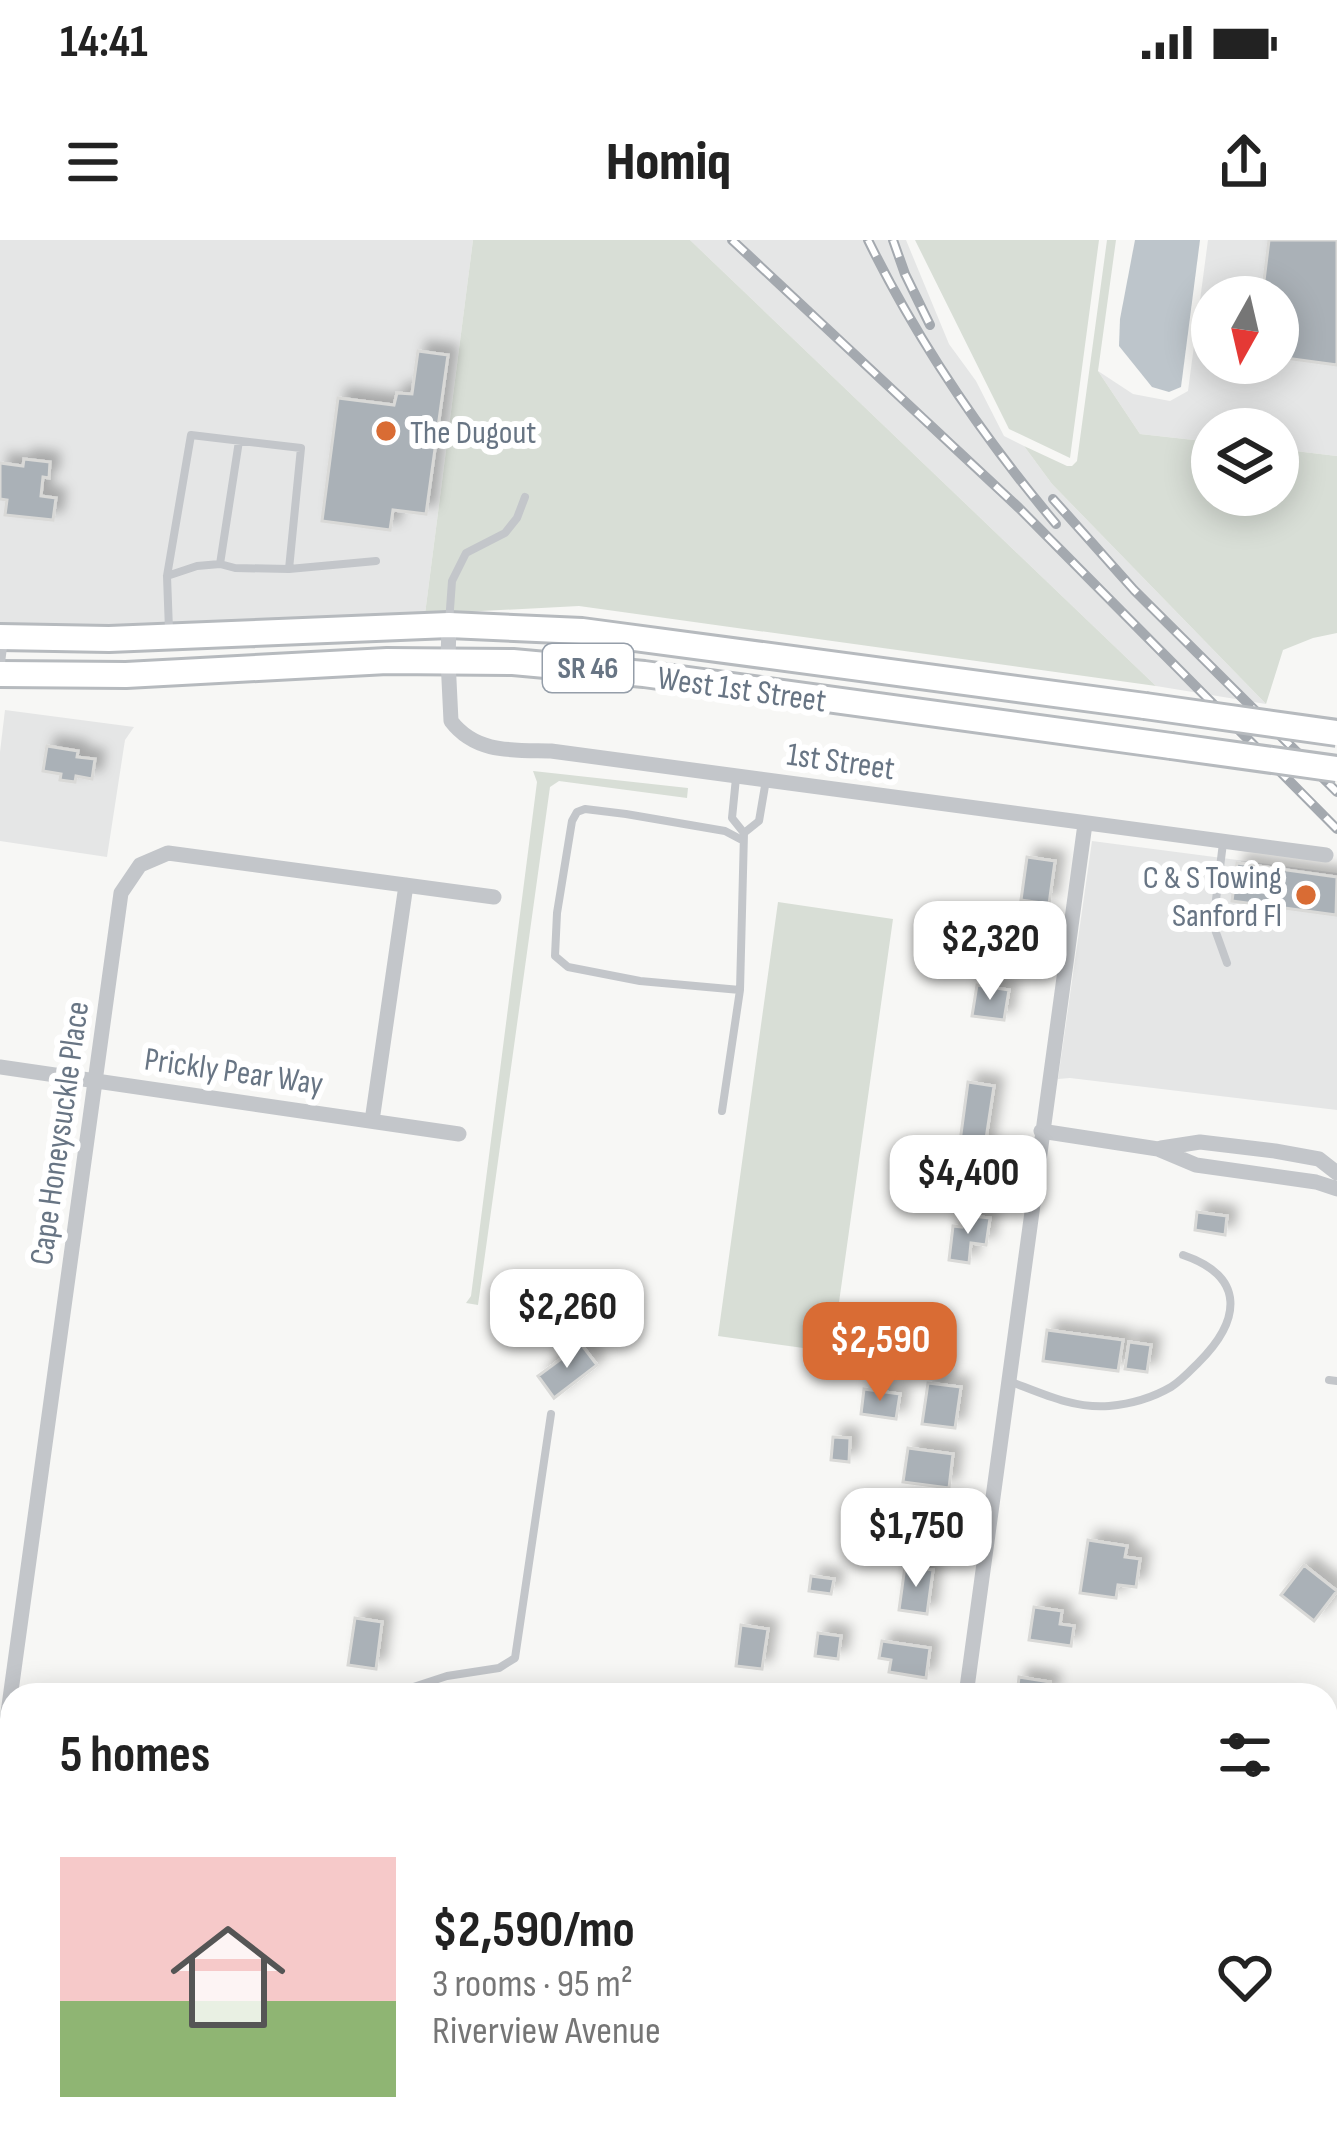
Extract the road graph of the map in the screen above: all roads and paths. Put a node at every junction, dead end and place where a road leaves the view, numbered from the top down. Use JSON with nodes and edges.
{"nodes":[{"id":1,"x":239,"y":441,"type":"junction"},
{"id":2,"x":525,"y":497,"type":"dead end"},
{"id":3,"x":376,"y":561,"type":"dead end"},
{"id":4,"x":220,"y":564,"type":"junction"},
{"id":5,"x":289,"y":569,"type":"junction"},
{"id":6,"x":167,"y":577,"type":"junction"},
{"id":7,"x":449,"y":625,"type":"junction"},
{"id":8,"x":2,"y":637,"type":"edge"},
{"id":9,"x":170,"y":637,"type":"junction"},
{"id":10,"x":448,"y":660,"type":"junction"},
{"id":11,"x":0,"y":674,"type":"edge"},
{"id":12,"x":1337,"y":734,"type":"edge"},
{"id":13,"x":1337,"y":769,"type":"edge"},
{"id":14,"x":736,"y":776,"type":"junction"},
{"id":15,"x":766,"y":780,"type":"junction"},
{"id":16,"x":1085,"y":824,"type":"junction"},
{"id":17,"x":743,"y":836,"type":"junction"},
{"id":18,"x":1223,"y":842,"type":"junction"},
{"id":19,"x":1326,"y":855,"type":"dead end"},
{"id":20,"x":406,"y":886,"type":"junction"},
{"id":21,"x":494,"y":898,"type":"dead end"},
{"id":22,"x":1227,"y":963,"type":"dead end"},
{"id":23,"x":740,"y":990,"type":"junction"},
{"id":24,"x":0,"y":1067,"type":"edge"},
{"id":25,"x":97,"y":1080,"type":"junction"},
{"id":26,"x":722,"y":1111,"type":"dead end"},
{"id":27,"x":372,"y":1121,"type":"junction"},
{"id":28,"x":1041,"y":1131,"type":"junction"},
{"id":29,"x":459,"y":1134,"type":"dead end"},
{"id":30,"x":1158,"y":1149,"type":"junction"},
{"id":31,"x":1275,"y":1150,"type":"junction"},
{"id":32,"x":1337,"y":1173,"type":"edge"},
{"id":33,"x":1272,"y":1176,"type":"junction"},
{"id":34,"x":1337,"y":1189,"type":"edge"},
{"id":35,"x":1184,"y":1255,"type":"dead end"},
{"id":36,"x":1008,"y":1381,"type":"junction"},
{"id":37,"x":551,"y":1414,"type":"dead end"},
{"id":38,"x":13,"y":1683,"type":"edge"},
{"id":39,"x":426,"y":1683,"type":"edge"},
{"id":40,"x":968,"y":1683,"type":"edge"}],
"edges":[{"from":1,"to":4,"type":"lane"},
{"from":1,"to":5,"type":"lane"},
{"from":1,"to":6,"type":"lane"},
{"from":2,"to":7,"type":"lane"},
{"from":3,"to":5,"type":"lane"},
{"from":4,"to":5,"type":"lane"},
{"from":4,"to":6,"type":"lane"},
{"from":6,"to":9,"type":"lane"},
{"from":7,"to":9,"type":"main road","name":"West 1st Street","number":"SR 46"},
{"from":7,"to":10,"type":"street","name":"1st Street"},
{"from":7,"to":12,"type":"main road","name":"West 1st Street","number":"SR 46","bridge":true},
{"from":8,"to":9,"type":"main road","name":"West 1st Street","number":"SR 46"},
{"from":8,"to":11,"type":"lane"},
{"from":10,"to":11,"type":"main road","name":"West 1st Street","number":"SR 46"},
{"from":10,"to":13,"type":"main road","name":"West 1st Street","number":"SR 46","bridge":true},
{"from":10,"to":14,"type":"street","name":"1st Street"},
{"from":14,"to":15,"type":"street","name":"1st Street"},
{"from":14,"to":17,"type":"lane"},
{"from":15,"to":16,"type":"street","name":"1st Street"},
{"from":15,"to":17,"type":"lane"},
{"from":16,"to":18,"type":"street","name":"1st Street"},
{"from":16,"to":28,"type":"street"},
{"from":17,"to":23,"type":"lane"},
{"from":17,"to":23,"type":"lane"},
{"from":18,"to":19,"type":"street","name":"1st Street"},
{"from":18,"to":22,"type":"lane"},
{"from":20,"to":21,"type":"street","name":"Cape Honeysuckle Place"},
{"from":20,"to":25,"type":"street","name":"Cape Honeysuckle Place"},
{"from":20,"to":27,"type":"street"},
{"from":23,"to":26,"type":"lane"},
{"from":24,"to":25,"type":"street","name":"Prickly Pear Way"},
{"from":25,"to":27,"type":"street","name":"Prickly Pear Way"},
{"from":25,"to":38,"type":"street","name":"Cape Honeysuckle Place"},
{"from":27,"to":29,"type":"street","name":"Prickly Pear Way"},
{"from":28,"to":30,"type":"street"},
{"from":28,"to":36,"type":"street"},
{"from":30,"to":31,"type":"street"},
{"from":30,"to":33,"type":"street"},
{"from":31,"to":32,"type":"street"},
{"from":31,"to":33,"type":"street"},
{"from":33,"to":34,"type":"street"},
{"from":35,"to":36,"type":"lane"},
{"from":36,"to":40,"type":"street"},
{"from":37,"to":39,"type":"lane"}]}
